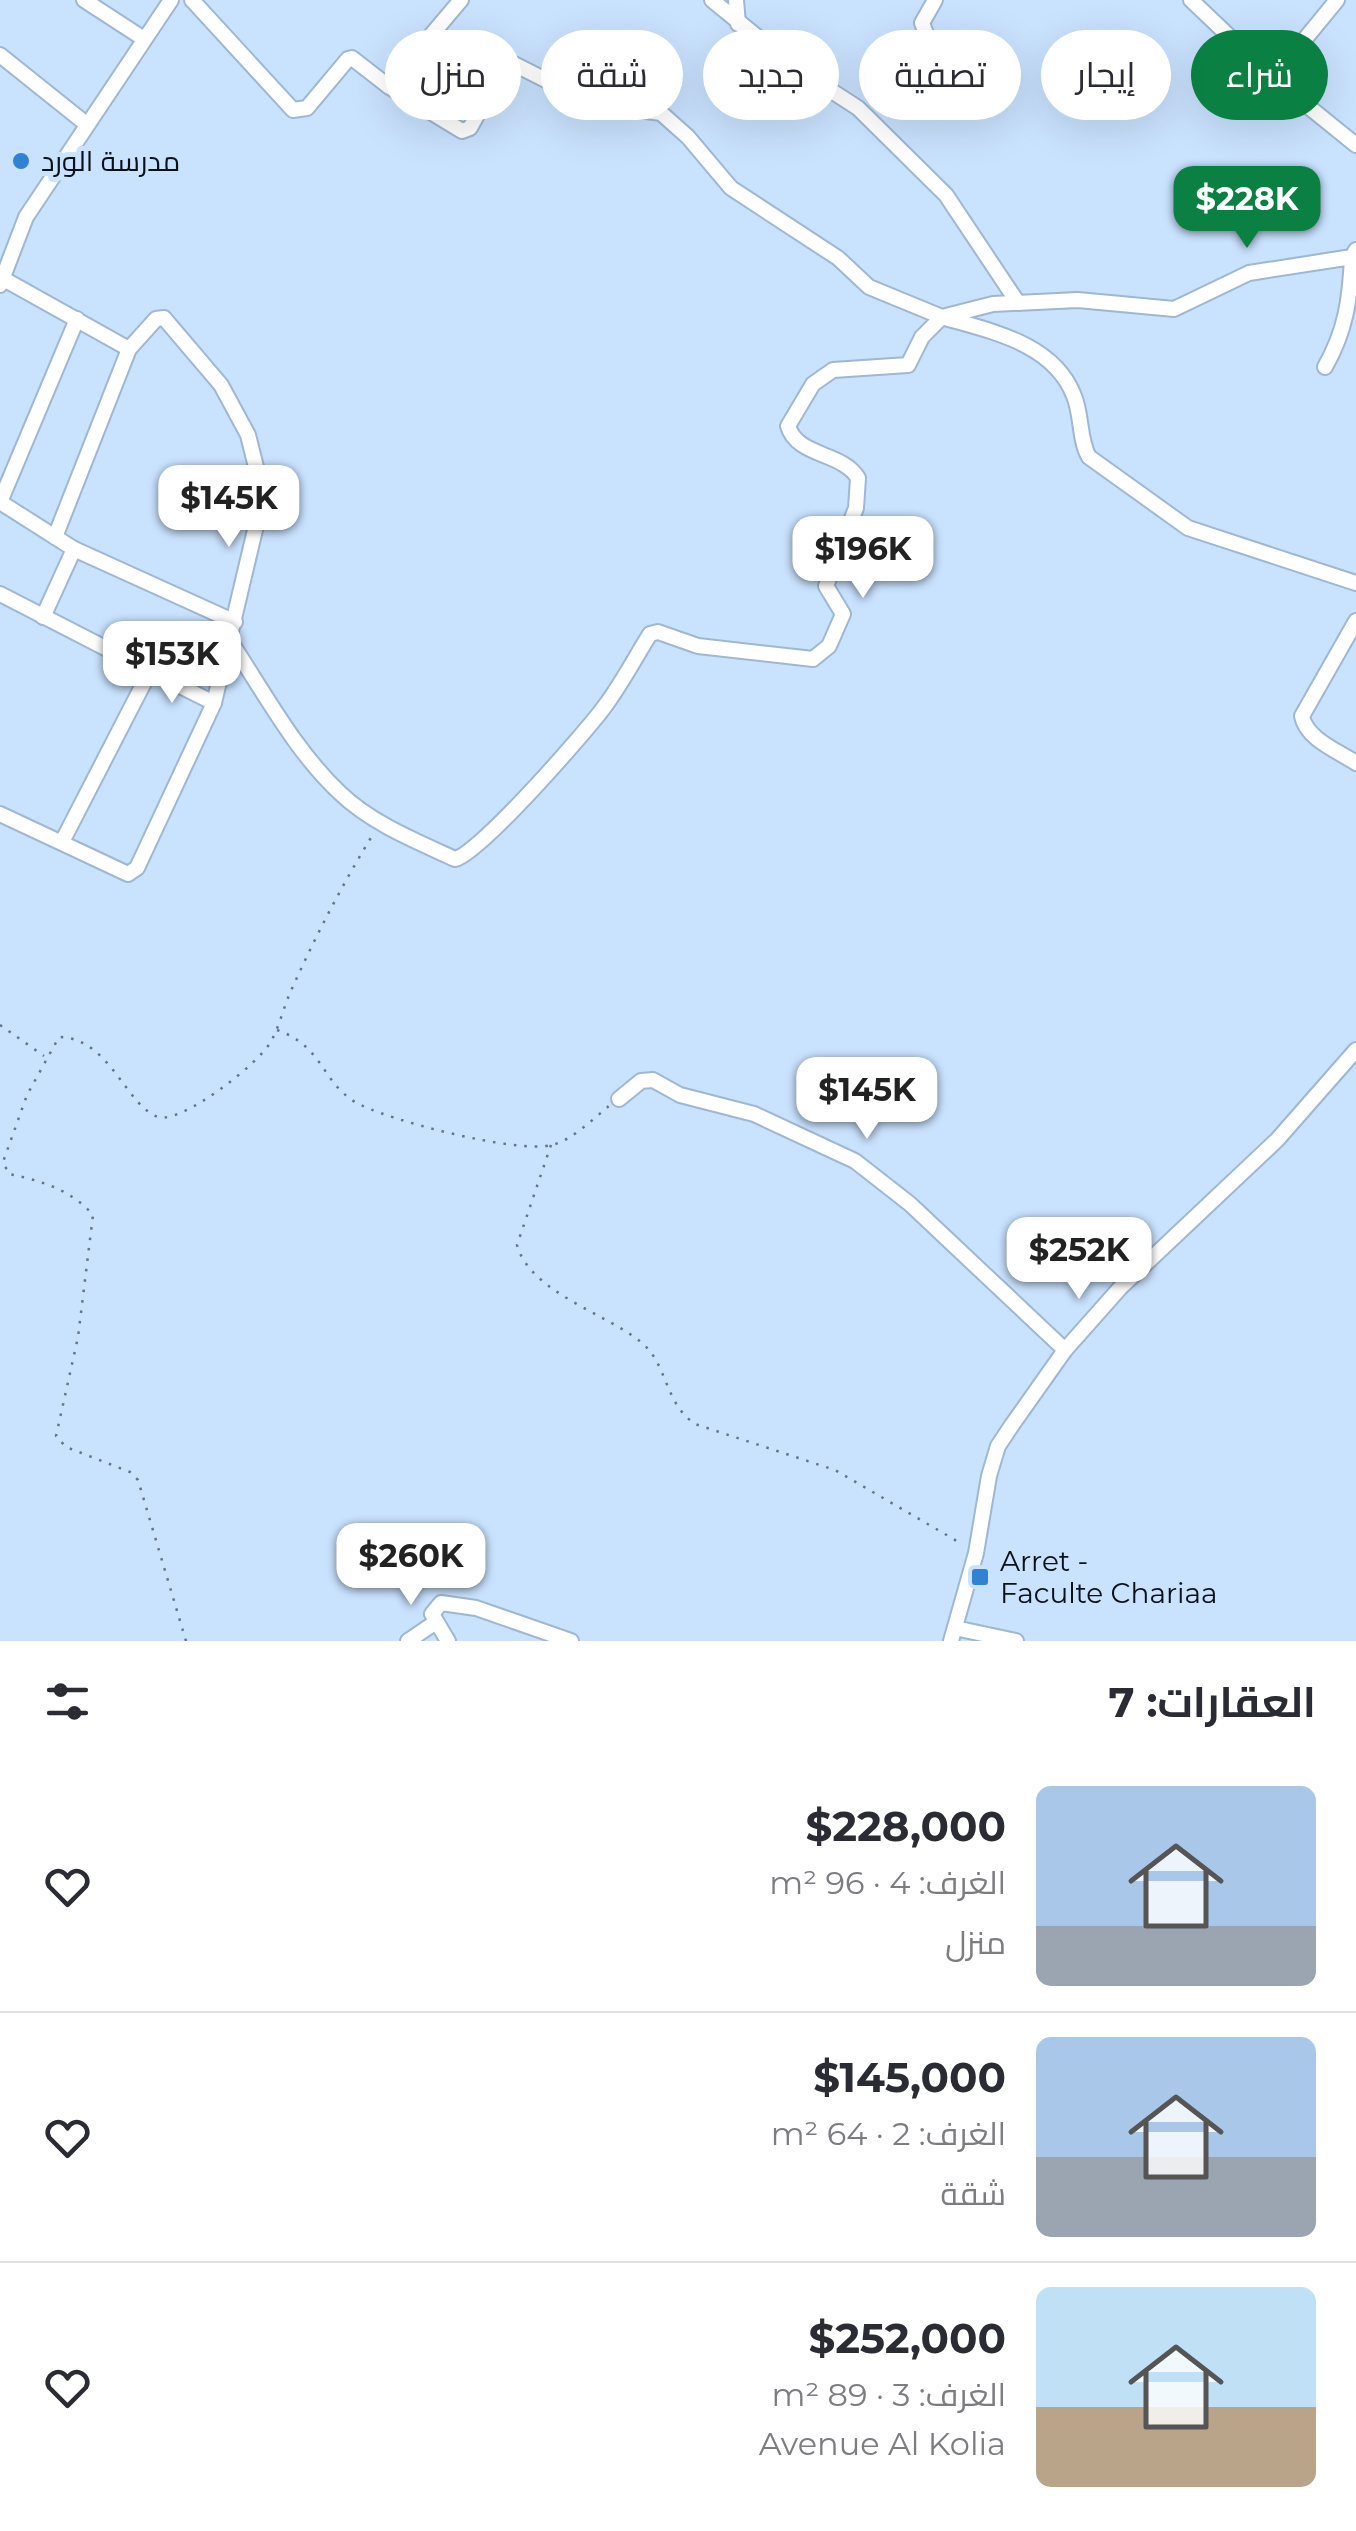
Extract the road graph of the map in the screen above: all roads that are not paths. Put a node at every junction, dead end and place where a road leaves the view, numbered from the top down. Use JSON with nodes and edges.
{"nodes":[{"id":1,"x":84,"y":0,"type":"edge"},
{"id":2,"x":170,"y":0,"type":"edge"},
{"id":3,"x":192,"y":0,"type":"edge"},
{"id":4,"x":461,"y":0,"type":"edge"},
{"id":5,"x":712,"y":0,"type":"edge"},
{"id":6,"x":736,"y":0,"type":"edge"},
{"id":7,"x":934,"y":0,"type":"edge"},
{"id":8,"x":1190,"y":0,"type":"edge"},
{"id":9,"x":1338,"y":0,"type":"edge"},
{"id":10,"x":738,"y":24,"type":"junction"},
{"id":11,"x":436,"y":30,"type":"edge"},
{"id":12,"x":925,"y":30,"type":"edge"},
{"id":13,"x":1222,"y":30,"type":"edge"},
{"id":14,"x":1313,"y":30,"type":"edge"},
{"id":15,"x":144,"y":39,"type":"junction"},
{"id":16,"x":0,"y":54,"type":"edge"},
{"id":17,"x":521,"y":68,"type":"edge"},
{"id":18,"x":385,"y":84,"type":"edge"},
{"id":19,"x":445,"y":120,"type":"edge"},
{"id":20,"x":475,"y":120,"type":"edge"},
{"id":21,"x":1325,"y":120,"type":"edge"},
{"id":22,"x":86,"y":122,"type":"junction"},
{"id":23,"x":1356,"y":145,"type":"edge"},
{"id":24,"x":1354,"y":254,"type":"edge"},
{"id":25,"x":1,"y":281,"type":"edge"},
{"id":26,"x":1018,"y":302,"type":"junction"},
{"id":27,"x":942,"y":317,"type":"junction"},
{"id":28,"x":77,"y":318,"type":"junction"},
{"id":29,"x":129,"y":349,"type":"junction"},
{"id":30,"x":1325,"y":367,"type":"dead end"},
{"id":31,"x":55,"y":537,"type":"junction"},
{"id":32,"x":74,"y":549,"type":"junction"},
{"id":33,"x":1356,"y":583,"type":"edge"},
{"id":34,"x":0,"y":594,"type":"edge"},
{"id":35,"x":44,"y":616,"type":"junction"},
{"id":36,"x":1356,"y":620,"type":"edge"},
{"id":37,"x":235,"y":622,"type":"junction"},
{"id":38,"x":230,"y":641,"type":"junction"},
{"id":39,"x":150,"y":671,"type":"junction"},
{"id":40,"x":214,"y":703,"type":"junction"},
{"id":41,"x":1356,"y":762,"type":"edge"},
{"id":42,"x":0,"y":814,"type":"edge"},
{"id":43,"x":62,"y":842,"type":"junction"},
{"id":44,"x":1356,"y":1050,"type":"edge"},
{"id":45,"x":619,"y":1099,"type":"road end"},
{"id":46,"x":1066,"y":1350,"type":"junction"},
{"id":47,"x":436,"y":1622,"type":"junction"},
{"id":48,"x":954,"y":1634,"type":"edge"},
{"id":49,"x":548,"y":1637,"type":"edge"},
{"id":50,"x":408,"y":1641,"type":"edge"},
{"id":51,"x":448,"y":1641,"type":"edge"},
{"id":52,"x":571,"y":1641,"type":"edge"},
{"id":53,"x":1016,"y":1641,"type":"edge"}],
"edges":[{"from":1,"to":15,"type":"street"},
{"from":2,"to":15,"type":"street"},
{"from":3,"to":18,"type":"street"},
{"from":4,"to":11,"type":"street"},
{"from":5,"to":10,"type":"street"},
{"from":6,"to":10,"type":"street"},
{"from":7,"to":12,"type":"street"},
{"from":8,"to":13,"type":"street"},
{"from":9,"to":14,"type":"street"},
{"from":10,"to":26,"type":"street"},
{"from":15,"to":22,"type":"street"},
{"from":16,"to":22,"type":"street"},
{"from":17,"to":27,"type":"street"},
{"from":19,"to":20,"type":"street"},
{"from":21,"to":23,"type":"street"},
{"from":22,"to":25,"type":"street"},
{"from":24,"to":26,"type":"street"},
{"from":24,"to":30,"type":"street"},
{"from":25,"to":28,"type":"street"},
{"from":26,"to":27,"type":"street"},
{"from":27,"to":33,"type":"street"},
{"from":27,"to":38,"type":"street"},
{"from":28,"to":29,"type":"street"},
{"from":28,"to":31,"type":"street"},
{"from":29,"to":31,"type":"street"},
{"from":29,"to":37,"type":"street"},
{"from":31,"to":32,"type":"street"},
{"from":32,"to":35,"type":"street"},
{"from":32,"to":37,"type":"street"},
{"from":34,"to":35,"type":"street"},
{"from":35,"to":39,"type":"street"},
{"from":36,"to":41,"type":"street"},
{"from":37,"to":38,"type":"street"},
{"from":38,"to":40,"type":"street"},
{"from":39,"to":40,"type":"street"},
{"from":39,"to":43,"type":"street"},
{"from":40,"to":43,"type":"street"},
{"from":42,"to":43,"type":"street"},
{"from":44,"to":46,"type":"street"},
{"from":45,"to":46,"type":"street"},
{"from":46,"to":48,"type":"street"},
{"from":47,"to":49,"type":"street"},
{"from":47,"to":50,"type":"street"},
{"from":47,"to":51,"type":"street"},
{"from":48,"to":53,"type":"street"},
{"from":49,"to":52,"type":"street"}]}
